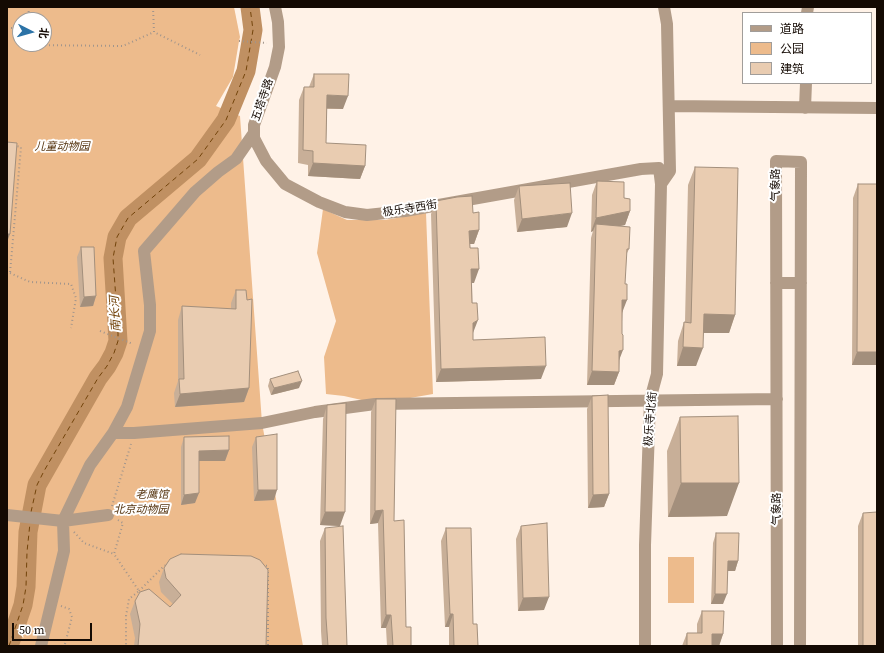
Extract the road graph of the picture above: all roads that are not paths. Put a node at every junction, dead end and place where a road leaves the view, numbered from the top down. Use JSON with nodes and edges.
{"nodes":[{"id":1,"x":275,"y":7,"type":"edge"},
{"id":2,"x":664,"y":7,"type":"edge"},
{"id":3,"x":806,"y":84,"type":"edge"},
{"id":4,"x":669,"y":106,"type":"junction"},
{"id":5,"x":805,"y":108,"type":"junction"},
{"id":6,"x":877,"y":108,"type":"edge"},
{"id":7,"x":254,"y":133,"type":"junction"},
{"id":8,"x":659,"y":168,"type":"joint"},
{"id":9,"x":285,"y":184,"type":"joint"},
{"id":10,"x":660,"y":184,"type":"junction"},
{"id":11,"x":776,"y":283,"type":"junction"},
{"id":12,"x":801,"y":283,"type":"junction"},
{"id":13,"x":777,"y":399,"type":"junction"},
{"id":14,"x":650,"y":400,"type":"junction"},
{"id":15,"x":113,"y":433,"type":"junction"},
{"id":16,"x":7,"y":515,"type":"edge"},
{"id":17,"x":108,"y":515,"type":"road end"},
{"id":18,"x":63,"y":521,"type":"junction"},
{"id":19,"x":41,"y":646,"type":"edge"},
{"id":20,"x":644,"y":646,"type":"edge"},
{"id":21,"x":777,"y":646,"type":"edge"},
{"id":22,"x":800,"y":646,"type":"edge"}],
"edges":[{"from":1,"to":7,"type":"street","name":"五塔寺路"},
{"from":2,"to":4,"type":"street"},
{"from":3,"to":5,"type":"street"},
{"from":4,"to":5,"type":"street"},
{"from":4,"to":10,"type":"street"},
{"from":5,"to":6,"type":"street"},
{"from":7,"to":9,"type":"street","name":"五塔寺路"},
{"from":7,"to":15,"type":"street"},
{"from":8,"to":9,"type":"street","name":"极乐寺西街"},
{"from":8,"to":10,"type":"street","name":"极乐寺北街"},
{"from":10,"to":14,"type":"street","name":"极乐寺北街"},
{"from":11,"to":12,"type":"street"},
{"from":11,"to":12,"type":"street","name":"气象路"},
{"from":11,"to":13,"type":"street","name":"气象路"},
{"from":12,"to":22,"type":"street","name":"气象路"},
{"from":13,"to":14,"type":"street"},
{"from":13,"to":21,"type":"street","name":"气象路"},
{"from":14,"to":15,"type":"street"},
{"from":14,"to":20,"type":"street","name":"极乐寺北街"},
{"from":15,"to":18,"type":"street"},
{"from":16,"to":18,"type":"street"},
{"from":17,"to":18,"type":"street"},
{"from":18,"to":19,"type":"street"}]}
